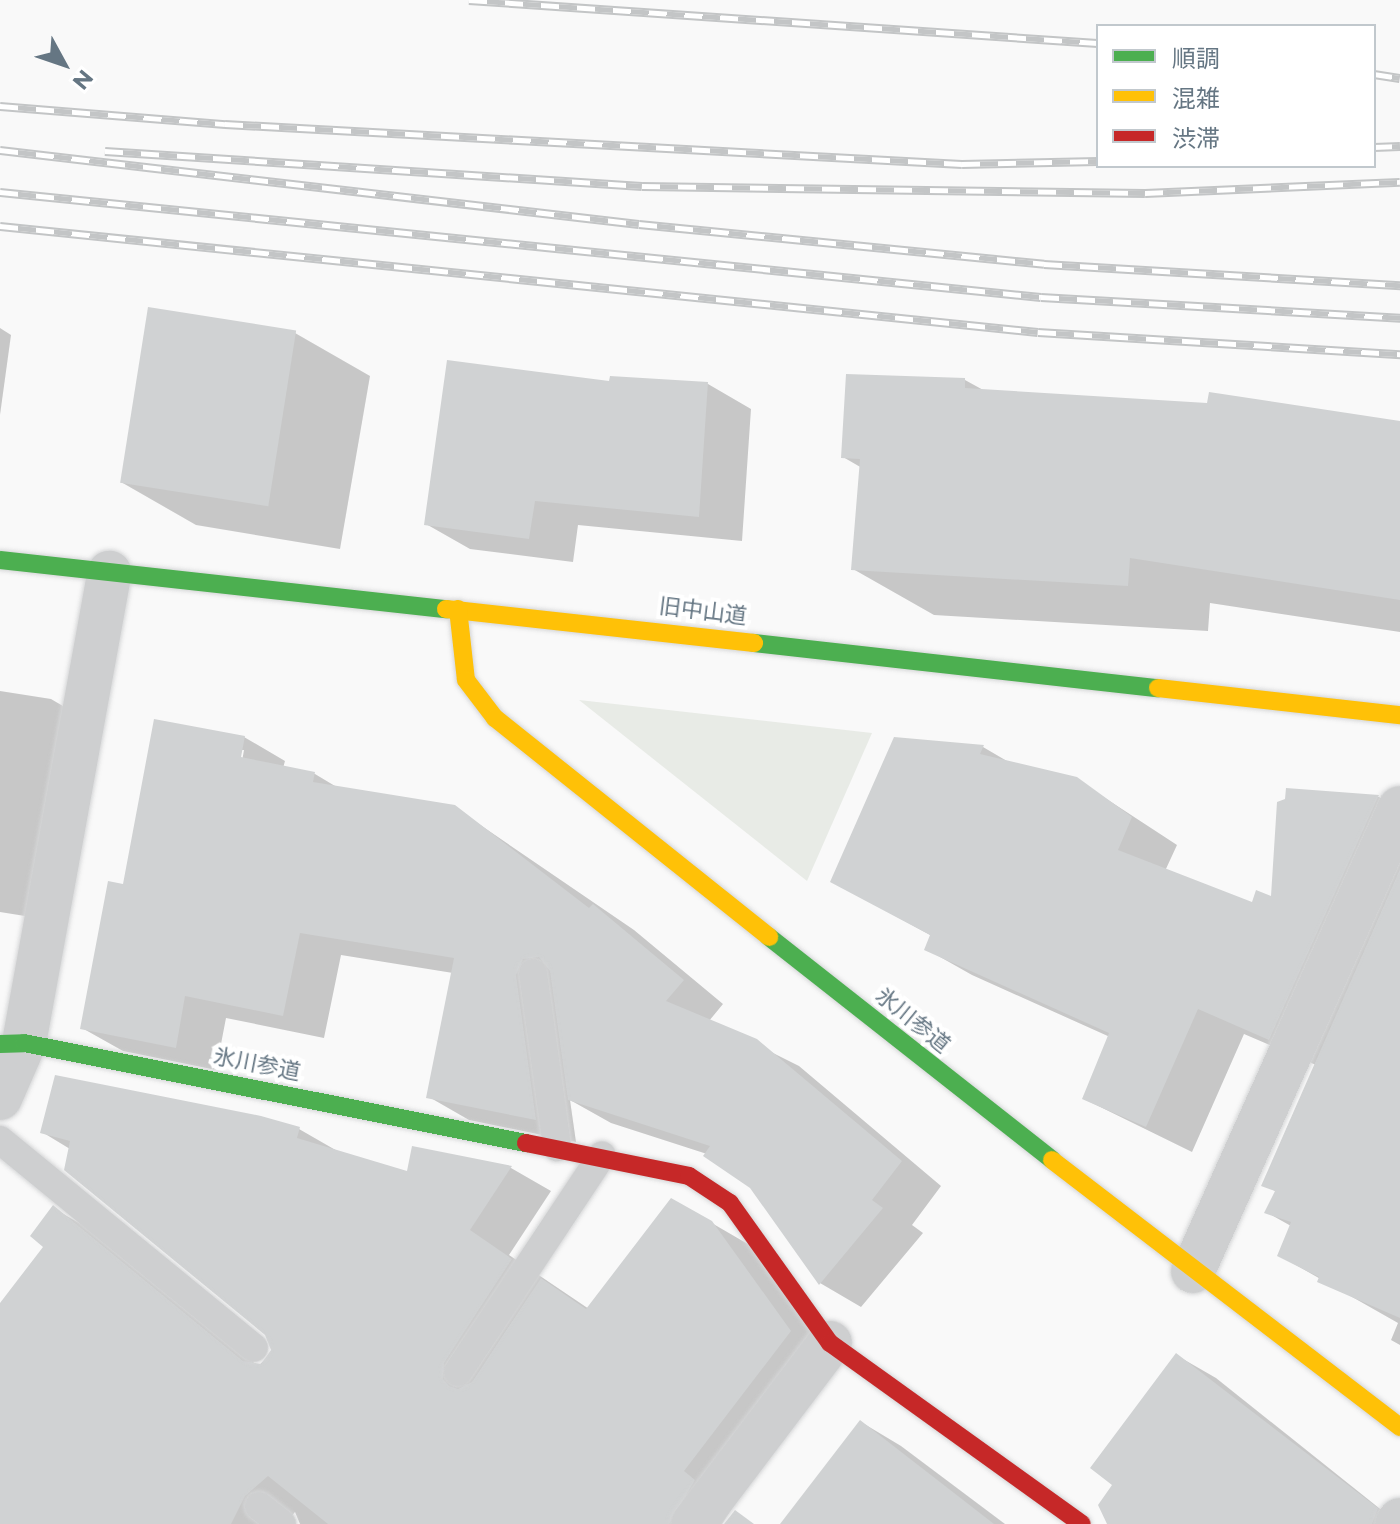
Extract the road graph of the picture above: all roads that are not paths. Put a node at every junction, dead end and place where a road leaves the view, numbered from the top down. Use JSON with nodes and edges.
{"nodes":[{"id":1,"x":0,"y":560,"type":"edge"},
{"id":2,"x":109,"y":573,"type":"junction"},
{"id":3,"x":458,"y":609,"type":"junction"},
{"id":4,"x":1400,"y":715,"type":"edge"},
{"id":5,"x":1400,"y":808,"type":"edge"},
{"id":6,"x":533,"y":973,"type":"dead end"},
{"id":7,"x":12,"y":1044,"type":"edge"},
{"id":8,"x":0,"y":1098,"type":"edge"},
{"id":9,"x":0,"y":1140,"type":"edge"},
{"id":10,"x":557,"y":1147,"type":"junction"},
{"id":11,"x":602,"y":1155,"type":"junction"},
{"id":12,"x":1193,"y":1271,"type":"junction"},
{"id":13,"x":830,"y":1343,"type":"junction"},
{"id":14,"x":254,"y":1348,"type":"dead end"},
{"id":15,"x":458,"y":1372,"type":"dead end"},
{"id":16,"x":1400,"y":1427,"type":"edge"},
{"id":17,"x":259,"y":1506,"type":"dead end"},
{"id":18,"x":282,"y":1524,"type":"edge"},
{"id":19,"x":693,"y":1524,"type":"edge"},
{"id":20,"x":1082,"y":1524,"type":"edge"}],
"edges":[{"from":1,"to":2,"type":"street","name":"旧中山道"},
{"from":2,"to":3,"type":"street","name":"旧中山道"},
{"from":2,"to":7,"type":"street"},
{"from":3,"to":4,"type":"street","name":"旧中山道"},
{"from":3,"to":12,"type":"street","name":"氷川参道"},
{"from":5,"to":12,"type":"street"},
{"from":6,"to":10,"type":"lane"},
{"from":7,"to":8,"type":"street"},
{"from":7,"to":10,"type":"street","name":"氷川参道"},
{"from":9,"to":14,"type":"lane"},
{"from":10,"to":11,"type":"street","name":"氷川参道"},
{"from":11,"to":13,"type":"street","name":"氷川参道"},
{"from":11,"to":15,"type":"lane"},
{"from":12,"to":16,"type":"street","name":"氷川参道"},
{"from":13,"to":19,"type":"street"},
{"from":13,"to":20,"type":"street","name":"氷川参道"},
{"from":17,"to":18,"type":"lane"}]}
